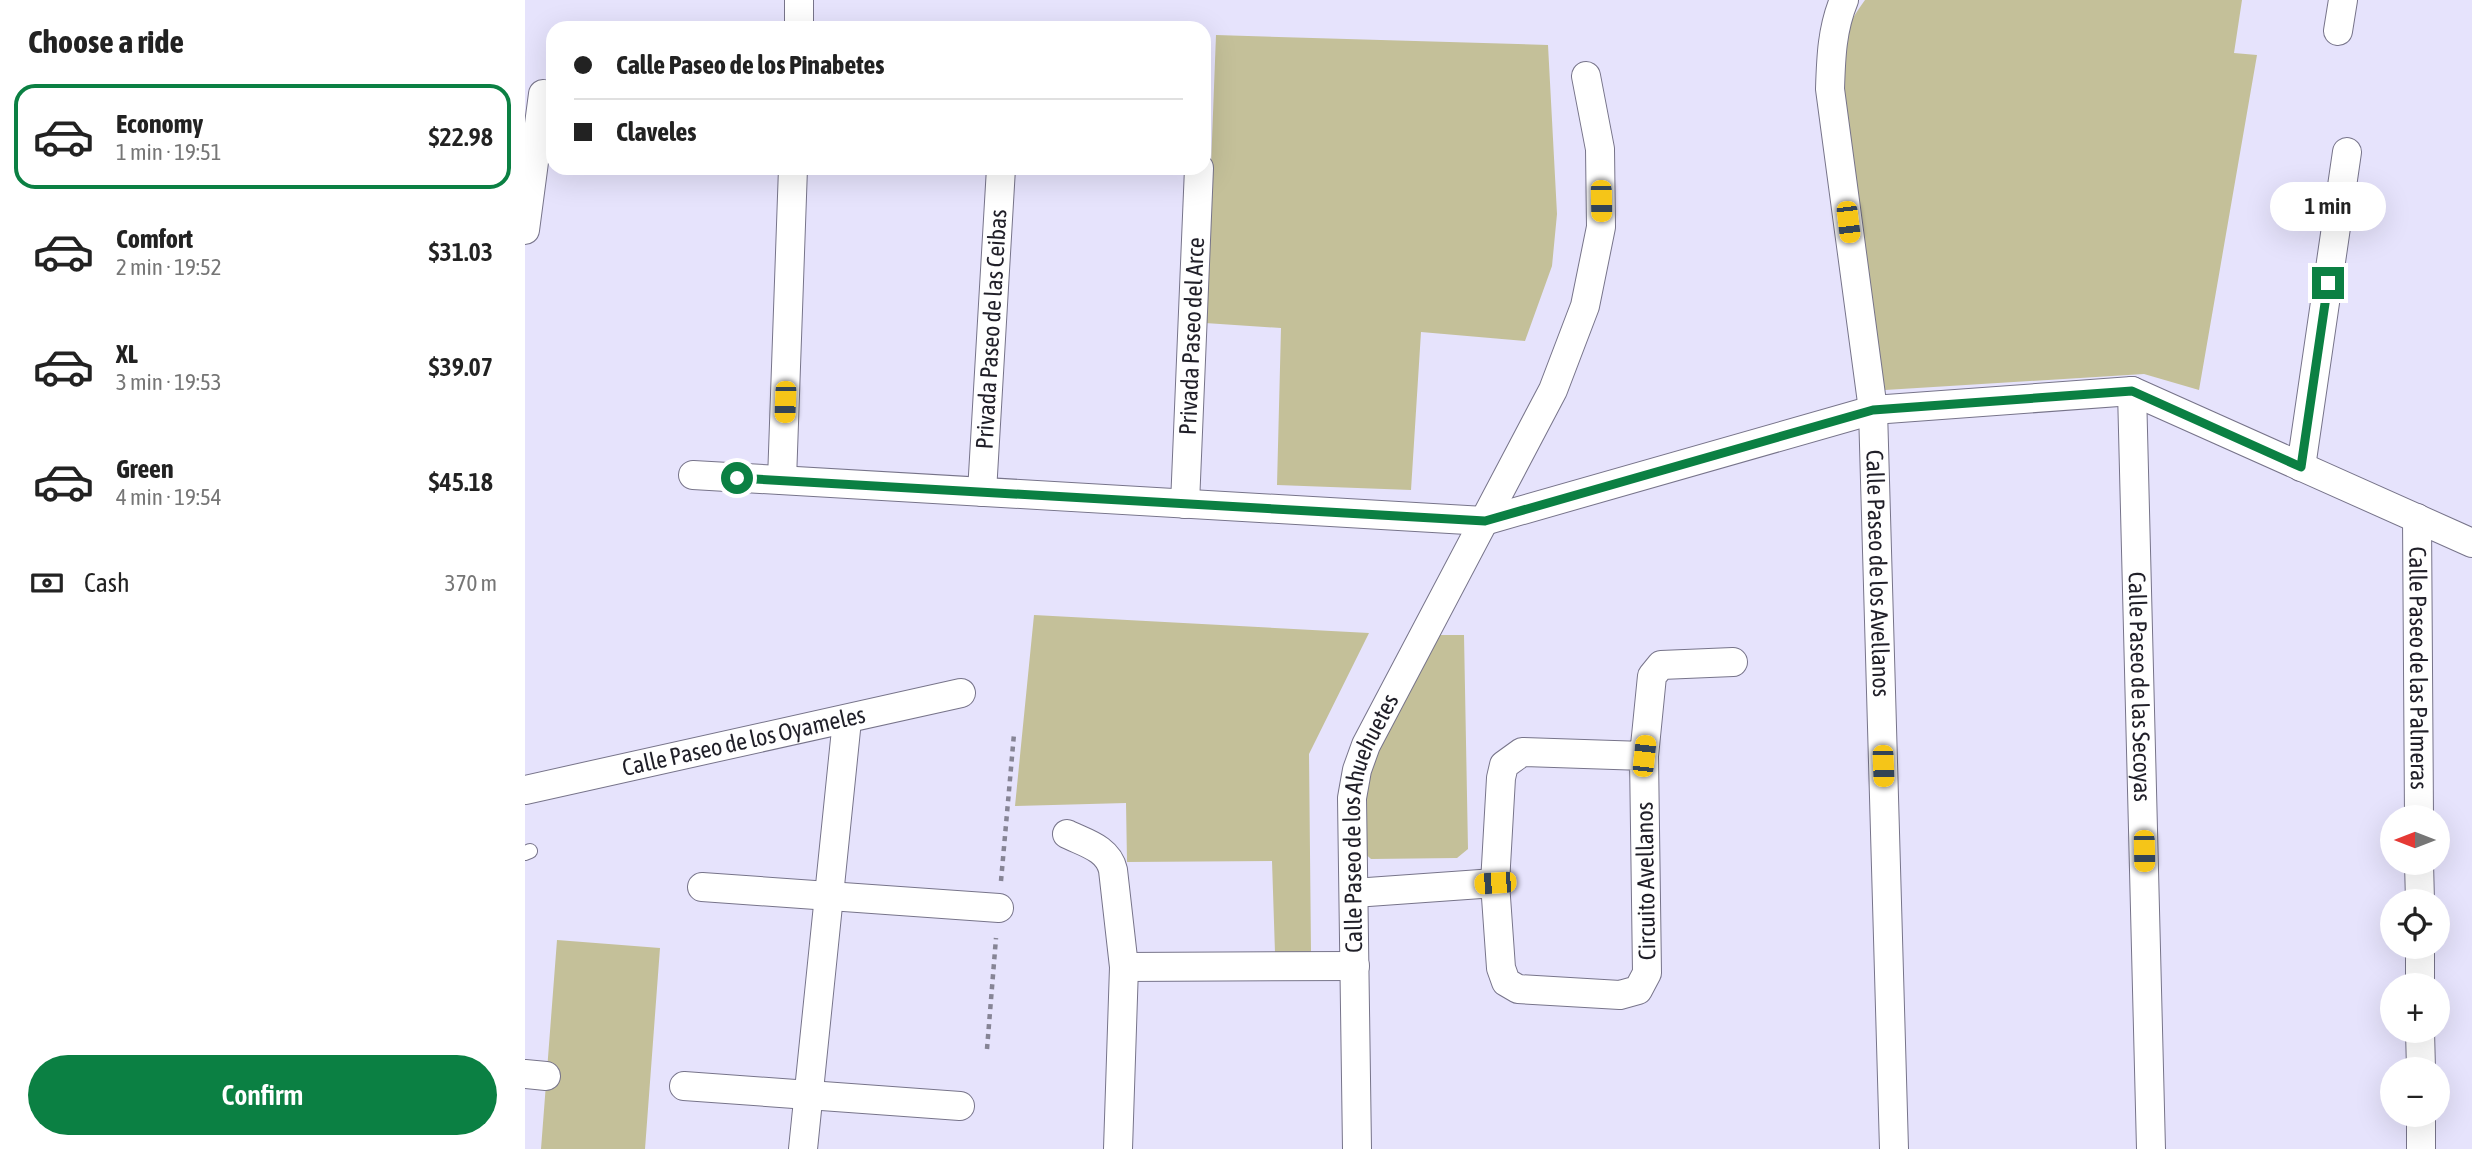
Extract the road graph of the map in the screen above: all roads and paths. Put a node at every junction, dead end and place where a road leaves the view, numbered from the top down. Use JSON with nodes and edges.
{"nodes":[{"id":1,"x":799,"y":0,"type":"edge"},
{"id":2,"x":1844,"y":0,"type":"edge"},
{"id":3,"x":2343,"y":0,"type":"edge"},
{"id":4,"x":799,"y":21,"type":"edge"},
{"id":5,"x":2338,"y":31,"type":"dead end"},
{"id":6,"x":1586,"y":76,"type":"dead end"},
{"id":7,"x":540,"y":93,"type":"edge"},
{"id":8,"x":2347,"y":152,"type":"dead end"},
{"id":9,"x":793,"y":175,"type":"edge"},
{"id":10,"x":1001,"y":175,"type":"edge"},
{"id":11,"x":1199,"y":175,"type":"edge"},
{"id":12,"x":525,"y":230,"type":"edge"},
{"id":13,"x":2132,"y":391,"type":"junction"},
{"id":14,"x":1873,"y":410,"type":"junction"},
{"id":15,"x":2301,"y":467,"type":"junction"},
{"id":16,"x":693,"y":475,"type":"dead end"},
{"id":17,"x":782,"y":480,"type":"junction"},
{"id":18,"x":982,"y":492,"type":"junction"},
{"id":19,"x":1185,"y":503,"type":"junction"},
{"id":20,"x":2417,"y":518,"type":"junction"},
{"id":21,"x":1485,"y":521,"type":"junction"},
{"id":22,"x":2472,"y":543,"type":"edge"},
{"id":23,"x":1733,"y":662,"type":"dead end"},
{"id":24,"x":961,"y":693,"type":"dead end"},
{"id":25,"x":847,"y":720,"type":"junction"},
{"id":26,"x":1644,"y":756,"type":"junction"},
{"id":27,"x":525,"y":790,"type":"edge"},
{"id":28,"x":2419,"y":805,"type":"edge"},
{"id":29,"x":1067,"y":834,"type":"dead end"},
{"id":30,"x":1495,"y":883,"type":"junction"},
{"id":31,"x":702,"y":887,"type":"dead end"},
{"id":32,"x":1354,"y":892,"type":"junction"},
{"id":33,"x":829,"y":897,"type":"junction"},
{"id":34,"x":999,"y":908,"type":"dead end"},
{"id":35,"x":1355,"y":966,"type":"junction"},
{"id":36,"x":1123,"y":967,"type":"junction"},
{"id":37,"x":684,"y":1086,"type":"dead end"},
{"id":38,"x":809,"y":1095,"type":"junction"},
{"id":39,"x":960,"y":1106,"type":"dead end"},
{"id":40,"x":2421,"y":1127,"type":"edge"},
{"id":41,"x":803,"y":1149,"type":"edge"},
{"id":42,"x":1118,"y":1149,"type":"edge"},
{"id":43,"x":1357,"y":1149,"type":"edge"},
{"id":44,"x":1894,"y":1149,"type":"edge"},
{"id":45,"x":2151,"y":1149,"type":"edge"},
{"id":46,"x":2421,"y":1149,"type":"edge"}],
"edges":[{"from":1,"to":4,"type":"street"},
{"from":2,"to":14,"type":"street","name":"Calle Paseo de los Avellanos"},
{"from":3,"to":5,"type":"street"},
{"from":6,"to":21,"type":"street","name":"Calle Paseo de los Ahuehuetes"},
{"from":7,"to":12,"type":"street"},
{"from":8,"to":15,"type":"street"},
{"from":9,"to":17,"type":"street"},
{"from":10,"to":18,"type":"street","name":"Privada Paseo de las Ceibas"},
{"from":11,"to":19,"type":"street","name":"Privada Paseo del Arce"},
{"from":13,"to":14,"type":"street"},
{"from":13,"to":15,"type":"street"},
{"from":13,"to":45,"type":"street","name":"Calle Paseo de las Secoyas"},
{"from":14,"to":21,"type":"street"},
{"from":14,"to":44,"type":"street","name":"Calle Paseo de los Avellanos"},
{"from":15,"to":20,"type":"street"},
{"from":16,"to":17,"type":"street"},
{"from":17,"to":18,"type":"street"},
{"from":18,"to":19,"type":"street"},
{"from":19,"to":21,"type":"street"},
{"from":20,"to":22,"type":"street"},
{"from":20,"to":28,"type":"street","name":"Calle Paseo de las Palmeras"},
{"from":21,"to":32,"type":"street","name":"Calle Paseo de los Ahuehuetes"},
{"from":23,"to":26,"type":"street"},
{"from":24,"to":25,"type":"street","name":"Calle Paseo de los Oyameles"},
{"from":25,"to":27,"type":"street","name":"Calle Paseo de los Oyameles"},
{"from":25,"to":33,"type":"street"},
{"from":26,"to":30,"type":"street","name":"Circuito Avellanos"},
{"from":26,"to":30,"type":"street","name":"Circuito Avellanos"},
{"from":29,"to":36,"type":"street"},
{"from":30,"to":32,"type":"street"},
{"from":31,"to":33,"type":"street"},
{"from":32,"to":35,"type":"street","name":"Calle Paseo de los Ahuehuetes"},
{"from":33,"to":34,"type":"street"},
{"from":33,"to":38,"type":"street"},
{"from":35,"to":36,"type":"street"},
{"from":35,"to":43,"type":"street","name":"Calle Paseo de los Ahuehuetes"},
{"from":36,"to":42,"type":"street"},
{"from":37,"to":38,"type":"street"},
{"from":38,"to":39,"type":"street"},
{"from":38,"to":41,"type":"street"},
{"from":40,"to":46,"type":"street"}]}
